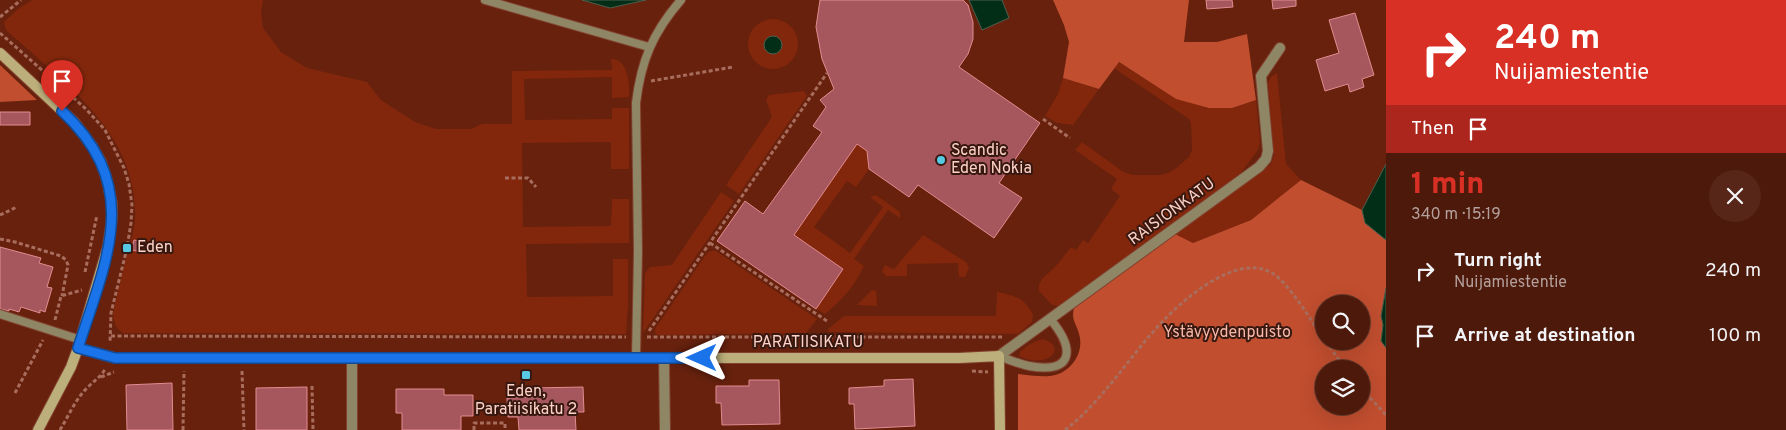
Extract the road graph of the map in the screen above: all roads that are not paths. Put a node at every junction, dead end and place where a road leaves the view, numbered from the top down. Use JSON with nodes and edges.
{"nodes":[{"id":1,"x":485,"y":0,"type":"edge"},
{"id":2,"x":681,"y":0,"type":"edge"},
{"id":3,"x":649,"y":47,"type":"junction"},
{"id":4,"x":1280,"y":48,"type":"dead end"},
{"id":5,"x":0,"y":54,"type":"edge"},
{"id":6,"x":0,"y":314,"type":"edge"},
{"id":7,"x":1051,"y":320,"type":"junction"},
{"id":8,"x":80,"y":344,"type":"junction"},
{"id":9,"x":999,"y":356,"type":"junction"},
{"id":10,"x":636,"y":358,"type":"junction"},
{"id":11,"x":664,"y":358,"type":"junction"},
{"id":12,"x":352,"y":359,"type":"junction"},
{"id":13,"x":38,"y":430,"type":"edge"},
{"id":14,"x":352,"y":430,"type":"edge"},
{"id":15,"x":664,"y":430,"type":"edge"},
{"id":16,"x":1000,"y":430,"type":"edge"}],
"edges":[{"from":1,"to":3,"type":"lane"},
{"from":2,"to":3,"type":"lane"},
{"from":3,"to":10,"type":"lane"},
{"from":4,"to":7,"type":"street","name":"RAISIONKATU"},
{"from":5,"to":8,"type":"street"},
{"from":6,"to":8,"type":"lane"},
{"from":7,"to":9,"type":"street","name":"RAISIONKATU"},
{"from":7,"to":9,"type":"lane"},
{"from":8,"to":12,"type":"street","name":"PARATIISIKATU"},
{"from":8,"to":13,"type":"street"},
{"from":9,"to":11,"type":"street","name":"PARATIISIKATU"},
{"from":9,"to":16,"type":"street"},
{"from":10,"to":11,"type":"street","name":"PARATIISIKATU"},
{"from":10,"to":12,"type":"street","name":"PARATIISIKATU"},
{"from":11,"to":15,"type":"street"},
{"from":12,"to":14,"type":"street"}]}
